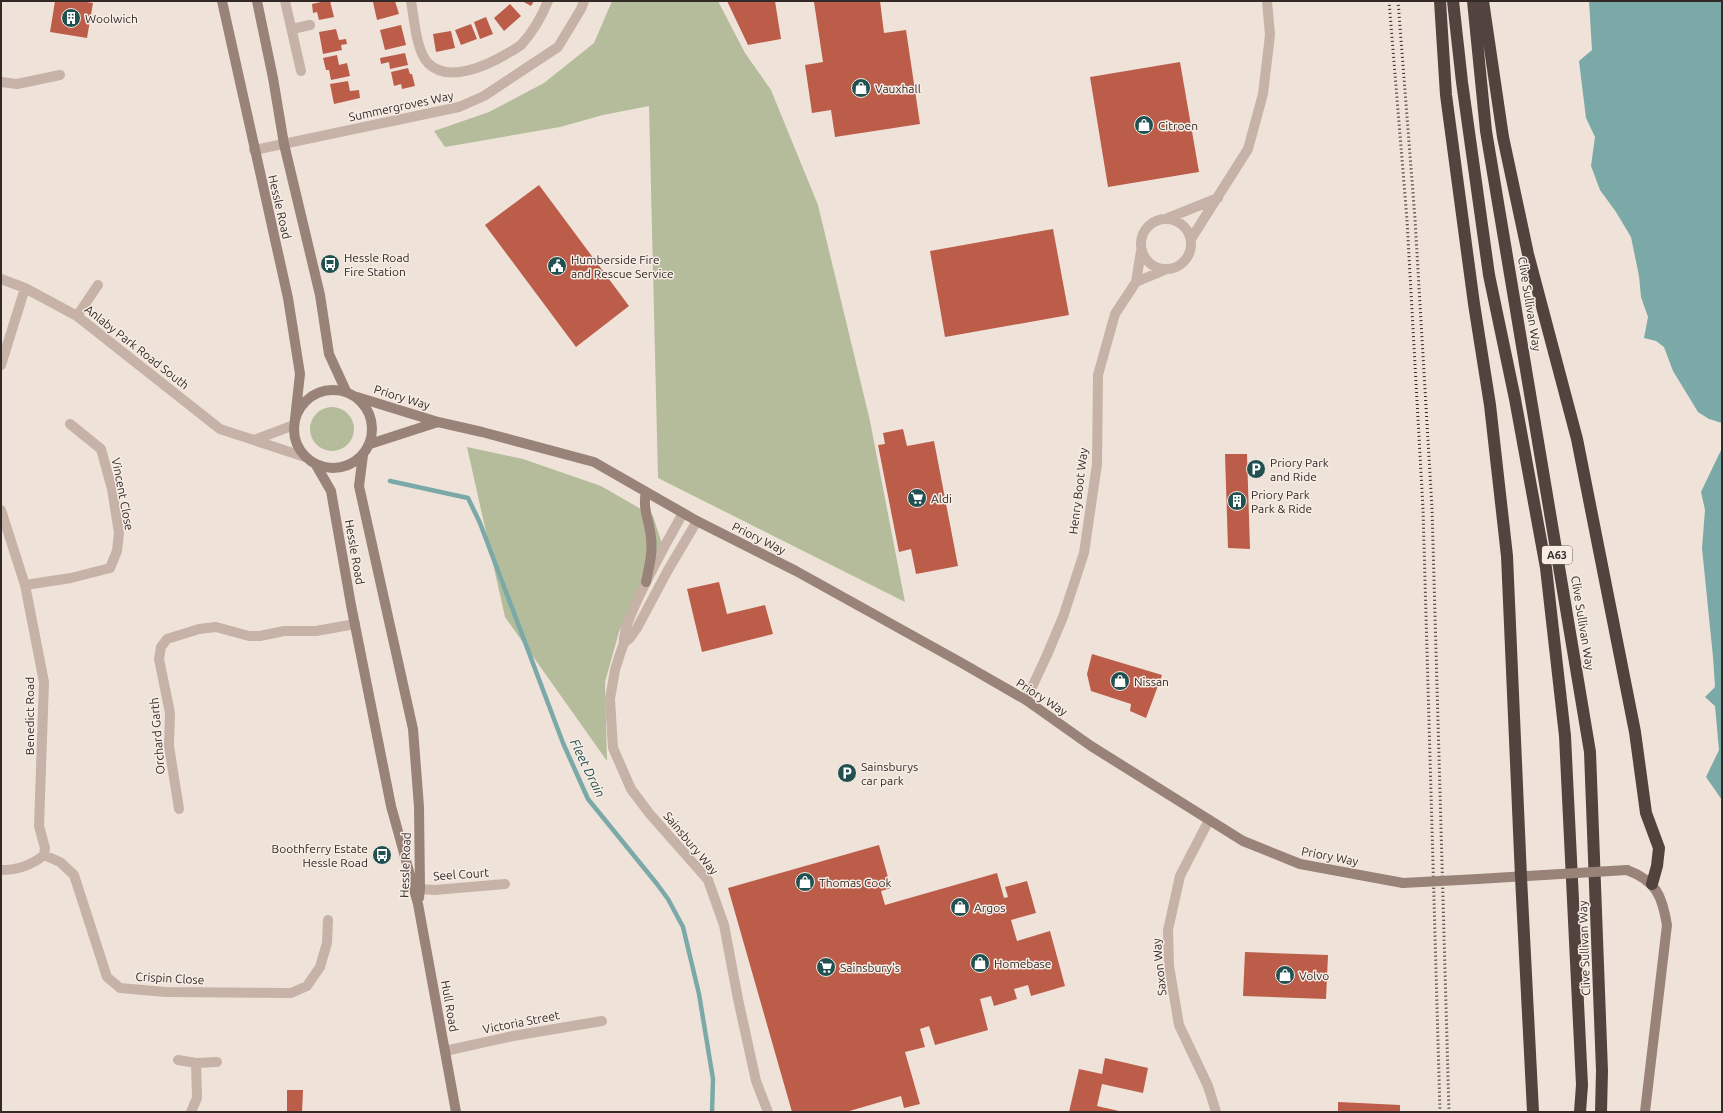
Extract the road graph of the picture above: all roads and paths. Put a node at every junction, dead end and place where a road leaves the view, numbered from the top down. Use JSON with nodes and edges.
{"nodes":[{"id":1,"x":222,"y":1,"type":"edge"},
{"id":2,"x":257,"y":1,"type":"edge"},
{"id":3,"x":285,"y":1,"type":"edge"},
{"id":4,"x":411,"y":1,"type":"edge"},
{"id":5,"x":548,"y":1,"type":"edge"},
{"id":6,"x":584,"y":1,"type":"edge"},
{"id":7,"x":1267,"y":1,"type":"edge"},
{"id":8,"x":1440,"y":1,"type":"edge"},
{"id":9,"x":1453,"y":1,"type":"edge"},
{"id":10,"x":1473,"y":1,"type":"edge"},
{"id":11,"x":1483,"y":1,"type":"edge"},
{"id":12,"x":310,"y":25,"type":"dead end"},
{"id":13,"x":292,"y":29,"type":"junction"},
{"id":14,"x":301,"y":71,"type":"dead end"},
{"id":15,"x":60,"y":75,"type":"dead end"},
{"id":16,"x":1,"y":82,"type":"edge"},
{"id":17,"x":284,"y":144,"type":"junction"},
{"id":18,"x":254,"y":150,"type":"junction"},
{"id":19,"x":1218,"y":198,"type":"junction"},
{"id":20,"x":1168,"y":218,"type":"junction"},
{"id":21,"x":1191,"y":240,"type":"junction"},
{"id":22,"x":1142,"y":251,"type":"junction"},
{"id":23,"x":1167,"y":269,"type":"junction"},
{"id":24,"x":1,"y":279,"type":"edge"},
{"id":25,"x":1136,"y":282,"type":"junction"},
{"id":26,"x":98,"y":286,"type":"dead end"},
{"id":27,"x":25,"y":288,"type":"junction"},
{"id":28,"x":77,"y":316,"type":"junction"},
{"id":29,"x":1,"y":365,"type":"edge"},
{"id":30,"x":346,"y":391,"type":"junction"},
{"id":31,"x":357,"y":398,"type":"junction"},
{"id":32,"x":294,"y":422,"type":"junction"},
{"id":33,"x":438,"y":422,"type":"junction"},
{"id":34,"x":70,"y":424,"type":"dead end"},
{"id":35,"x":254,"y":440,"type":"junction"},
{"id":36,"x":370,"y":444,"type":"junction"},
{"id":37,"x":363,"y":455,"type":"junction"},
{"id":38,"x":305,"y":457,"type":"junction"},
{"id":39,"x":316,"y":465,"type":"junction"},
{"id":40,"x":646,"y":492,"type":"junction"},
{"id":41,"x":1,"y":510,"type":"edge"},
{"id":42,"x":683,"y":513,"type":"junction"},
{"id":43,"x":697,"y":521,"type":"junction"},
{"id":44,"x":646,"y":582,"type":"junction"},
{"id":45,"x":25,"y":585,"type":"junction"},
{"id":46,"x":355,"y":624,"type":"junction"},
{"id":47,"x":624,"y":644,"type":"junction"},
{"id":48,"x":1026,"y":700,"type":"junction"},
{"id":49,"x":179,"y":809,"type":"dead end"},
{"id":50,"x":1209,"y":820,"type":"junction"},
{"id":51,"x":44,"y":855,"type":"junction"},
{"id":52,"x":1,"y":870,"type":"edge"},
{"id":53,"x":1521,"y":877,"type":"junction"},
{"id":54,"x":505,"y":884,"type":"dead end"},
{"id":55,"x":1652,"y":884,"type":"junction"},
{"id":56,"x":420,"y":889,"type":"junction"},
{"id":57,"x":418,"y":904,"type":"junction"},
{"id":58,"x":328,"y":920,"type":"dead end"},
{"id":59,"x":602,"y":1021,"type":"dead end"},
{"id":60,"x":445,"y":1051,"type":"junction"},
{"id":61,"x":178,"y":1060,"type":"dead end"},
{"id":62,"x":217,"y":1062,"type":"dead end"},
{"id":63,"x":196,"y":1063,"type":"junction"},
{"id":64,"x":191,"y":1112,"type":"edge"},
{"id":65,"x":456,"y":1112,"type":"edge"},
{"id":66,"x":768,"y":1112,"type":"edge"},
{"id":67,"x":1216,"y":1112,"type":"edge"},
{"id":68,"x":1534,"y":1112,"type":"edge"},
{"id":69,"x":1580,"y":1112,"type":"edge"},
{"id":70,"x":1601,"y":1112,"type":"edge"},
{"id":71,"x":1645,"y":1112,"type":"edge"}],
"edges":[{"from":1,"to":18,"type":"street","name":"Hessle Road"},
{"from":2,"to":17,"type":"street","name":"Hessle Road"},
{"from":3,"to":13,"type":"street"},
{"from":4,"to":5,"type":"street"},
{"from":6,"to":17,"type":"street","name":"Summergroves Way"},
{"from":7,"to":19,"type":"street"},
{"from":8,"to":53,"type":"highway"},
{"from":9,"to":69,"type":"highway","name":"Clive Sullivan Way","number":"A63"},
{"from":10,"to":70,"type":"highway","name":"Clive Sullivan Way","number":"A63"},
{"from":11,"to":55,"type":"highway"},
{"from":12,"to":13,"type":"street"},
{"from":13,"to":14,"type":"street"},
{"from":15,"to":16,"type":"street"},
{"from":17,"to":18,"type":"street","name":"Summergroves Way"},
{"from":17,"to":30,"type":"street","name":"Hessle Road"},
{"from":18,"to":32,"type":"street","name":"Hessle Road"},
{"from":19,"to":20,"type":"street"},
{"from":19,"to":21,"type":"street"},
{"from":20,"to":21,"type":"street"},
{"from":20,"to":22,"type":"street"},
{"from":21,"to":23,"type":"street"},
{"from":22,"to":23,"type":"street"},
{"from":22,"to":25,"type":"street"},
{"from":23,"to":25,"type":"street"},
{"from":24,"to":27,"type":"street","name":"Anlaby Park Road South"},
{"from":25,"to":48,"type":"street","name":"Henry Boot Way"},
{"from":26,"to":28,"type":"street"},
{"from":27,"to":28,"type":"street","name":"Anlaby Park Road South"},
{"from":27,"to":29,"type":"street"},
{"from":28,"to":35,"type":"street","name":"Anlaby Park Road South"},
{"from":30,"to":31,"type":"street"},
{"from":30,"to":32,"type":"street"},
{"from":31,"to":33,"type":"street","name":"Priory Way"},
{"from":31,"to":36,"type":"street"},
{"from":32,"to":35,"type":"street"},
{"from":32,"to":38,"type":"street"},
{"from":33,"to":36,"type":"street","name":"Priory Way"},
{"from":33,"to":40,"type":"street","name":"Priory Way"},
{"from":34,"to":45,"type":"street","name":"Vincent Close"},
{"from":35,"to":38,"type":"street","name":"Anlaby Park Road South"},
{"from":36,"to":37,"type":"street"},
{"from":37,"to":39,"type":"street"},
{"from":37,"to":56,"type":"street","name":"Hessle Road"},
{"from":38,"to":39,"type":"street"},
{"from":39,"to":46,"type":"street","name":"Hessle Road"},
{"from":40,"to":42,"type":"street","name":"Priory Way"},
{"from":40,"to":44,"type":"street"},
{"from":41,"to":45,"type":"street","name":"Benedict Road"},
{"from":42,"to":43,"type":"street","name":"Priory Way"},
{"from":42,"to":44,"type":"street","name":"Sainsbury Way"},
{"from":43,"to":47,"type":"street","name":"Sainsbury Way"},
{"from":43,"to":48,"type":"street","name":"Priory Way"},
{"from":44,"to":47,"type":"street","name":"Sainsbury Way"},
{"from":45,"to":51,"type":"street","name":"Benedict Road"},
{"from":46,"to":49,"type":"street","name":"Orchard Garth"},
{"from":46,"to":57,"type":"street","name":"Hessle Road"},
{"from":47,"to":66,"type":"street","name":"Sainsbury Way"},
{"from":48,"to":50,"type":"street","name":"Priory Way"},
{"from":50,"to":53,"type":"street","name":"Priory Way","bridge":true},
{"from":50,"to":67,"type":"street","name":"Saxon Way"},
{"from":51,"to":52,"type":"street"},
{"from":51,"to":58,"type":"street","name":"Crispin Close"},
{"from":53,"to":55,"type":"street","name":"Priory Way","bridge":true},
{"from":53,"to":68,"type":"highway"},
{"from":54,"to":56,"type":"street","name":"Seel Court"},
{"from":55,"to":71,"type":"street"},
{"from":56,"to":57,"type":"street","name":"Hessle Road"},
{"from":57,"to":60,"type":"street","name":"Hull Road"},
{"from":59,"to":60,"type":"street","name":"Victoria Street"},
{"from":60,"to":65,"type":"street","name":"Hull Road"},
{"from":61,"to":63,"type":"street"},
{"from":62,"to":63,"type":"street"},
{"from":63,"to":64,"type":"street"}]}
